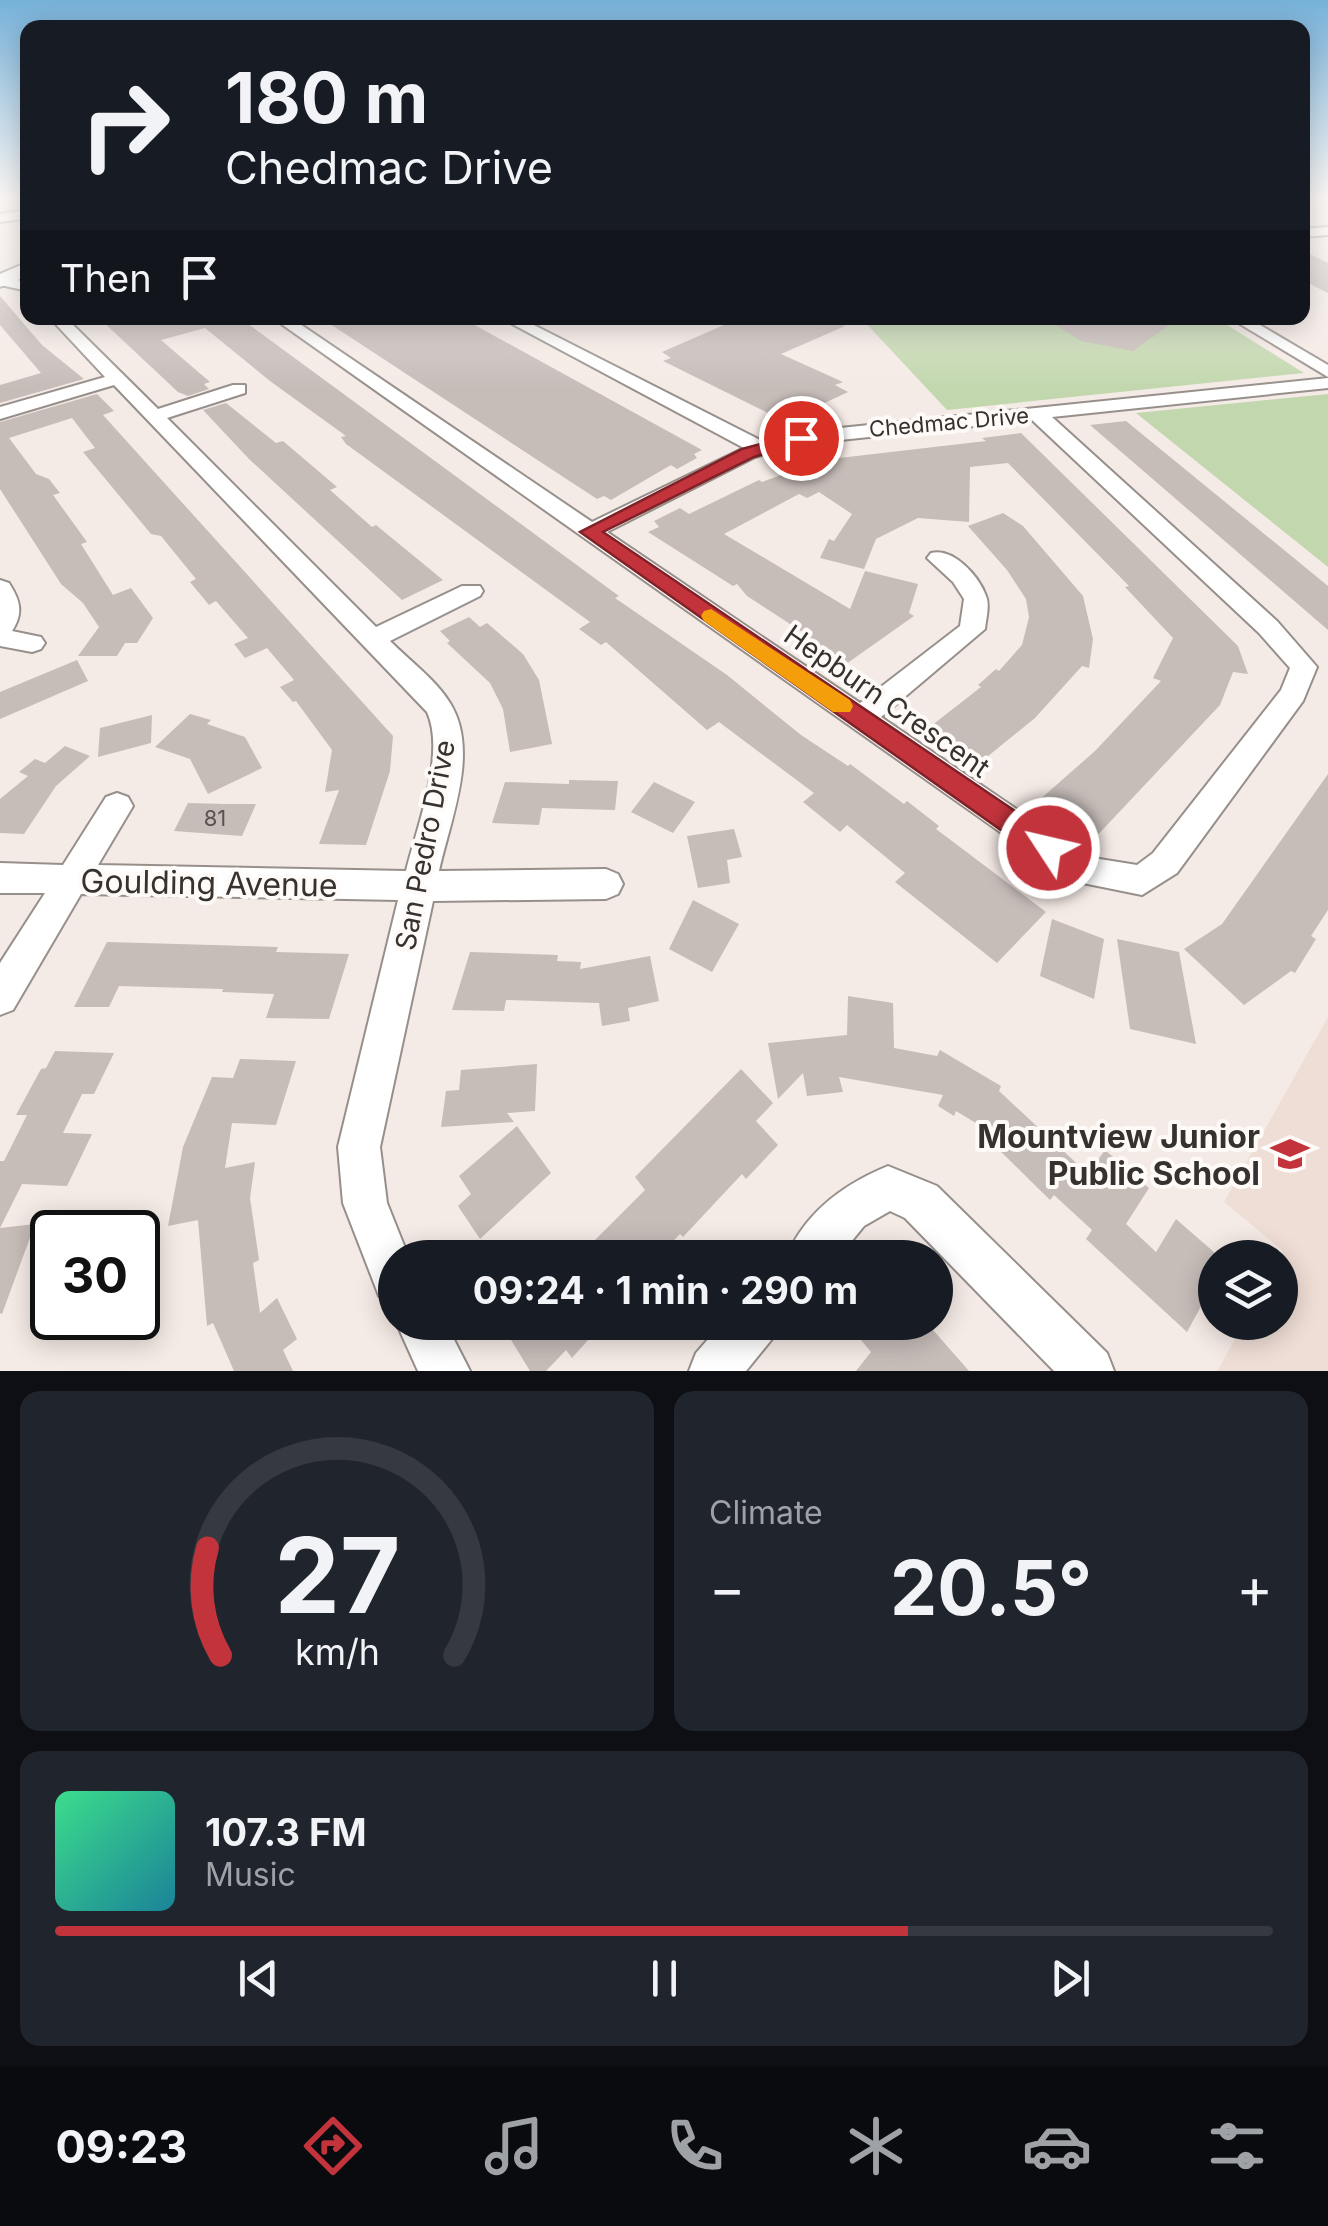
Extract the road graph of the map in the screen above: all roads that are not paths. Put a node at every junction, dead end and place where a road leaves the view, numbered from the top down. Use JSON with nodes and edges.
{"nodes":[{"id":1,"x":65,"y":325,"type":"edge"},
{"id":2,"x":291,"y":325,"type":"edge"},
{"id":3,"x":523,"y":325,"type":"edge"},
{"id":4,"x":1250,"y":325,"type":"edge"},
{"id":5,"x":1328,"y":372,"type":"edge"},
{"id":6,"x":116,"y":379,"type":"junction"},
{"id":7,"x":1328,"y":384,"type":"edge"},
{"id":8,"x":239,"y":389,"type":"dead end"},
{"id":9,"x":0,"y":413,"type":"edge"},
{"id":10,"x":1036,"y":413,"type":"junction"},
{"id":11,"x":154,"y":416,"type":"junction"},
{"id":12,"x":760,"y":448,"type":"junction"},
{"id":13,"x":589,"y":532,"type":"junction"},
{"id":14,"x":939,"y":558,"type":"dead end"},
{"id":15,"x":0,"y":588,"type":"edge"},
{"id":16,"x":471,"y":591,"type":"dead end"},
{"id":17,"x":0,"y":629,"type":"edge"},
{"id":18,"x":0,"y":637,"type":"edge"},
{"id":19,"x":374,"y":638,"type":"junction"},
{"id":20,"x":32,"y":644,"type":"dead end"},
{"id":21,"x":860,"y":719,"type":"junction"},
{"id":22,"x":116,"y":806,"type":"dead end"},
{"id":23,"x":0,"y":878,"type":"edge"},
{"id":24,"x":70,"y":881,"type":"junction"},
{"id":25,"x":606,"y":884,"type":"dead end"},
{"id":26,"x":419,"y":886,"type":"junction"},
{"id":27,"x":0,"y":996,"type":"edge"},
{"id":28,"x":379,"y":1240,"type":"edge"},
{"id":29,"x":823,"y":1240,"type":"edge"},
{"id":30,"x":428,"y":1340,"type":"edge"},
{"id":31,"x":739,"y":1340,"type":"edge"},
{"id":32,"x":444,"y":1371,"type":"edge"},
{"id":33,"x":714,"y":1371,"type":"edge"},
{"id":34,"x":1088,"y":1371,"type":"edge"}],
"edges":[{"from":1,"to":6,"type":"street","name":"San Pedro Drive"},
{"from":2,"to":13,"type":"street","name":"Hepburn Crescent"},
{"from":3,"to":12,"type":"street"},
{"from":4,"to":5,"type":"street"},
{"from":6,"to":9,"type":"street"},
{"from":6,"to":11,"type":"street","name":"San Pedro Drive"},
{"from":7,"to":10,"type":"street","name":"Chedmac Drive"},
{"from":8,"to":11,"type":"street"},
{"from":10,"to":12,"type":"street","name":"Chedmac Drive"},
{"from":10,"to":21,"type":"street","name":"Hepburn Crescent"},
{"from":11,"to":19,"type":"street","name":"San Pedro Drive"},
{"from":12,"to":13,"type":"street","name":"Chedmac Drive"},
{"from":13,"to":21,"type":"street","name":"Hepburn Crescent"},
{"from":14,"to":21,"type":"street"},
{"from":15,"to":17,"type":"street"},
{"from":16,"to":19,"type":"street"},
{"from":18,"to":20,"type":"street"},
{"from":19,"to":26,"type":"street","name":"San Pedro Drive"},
{"from":22,"to":24,"type":"street"},
{"from":23,"to":24,"type":"street","name":"Goulding Avenue"},
{"from":24,"to":26,"type":"street","name":"Goulding Avenue"},
{"from":24,"to":27,"type":"street"},
{"from":25,"to":26,"type":"street","name":"Goulding Avenue"},
{"from":26,"to":28,"type":"street","name":"San Pedro Drive"},
{"from":29,"to":34,"type":"street"},
{"from":30,"to":32,"type":"street"},
{"from":31,"to":33,"type":"street"}]}
